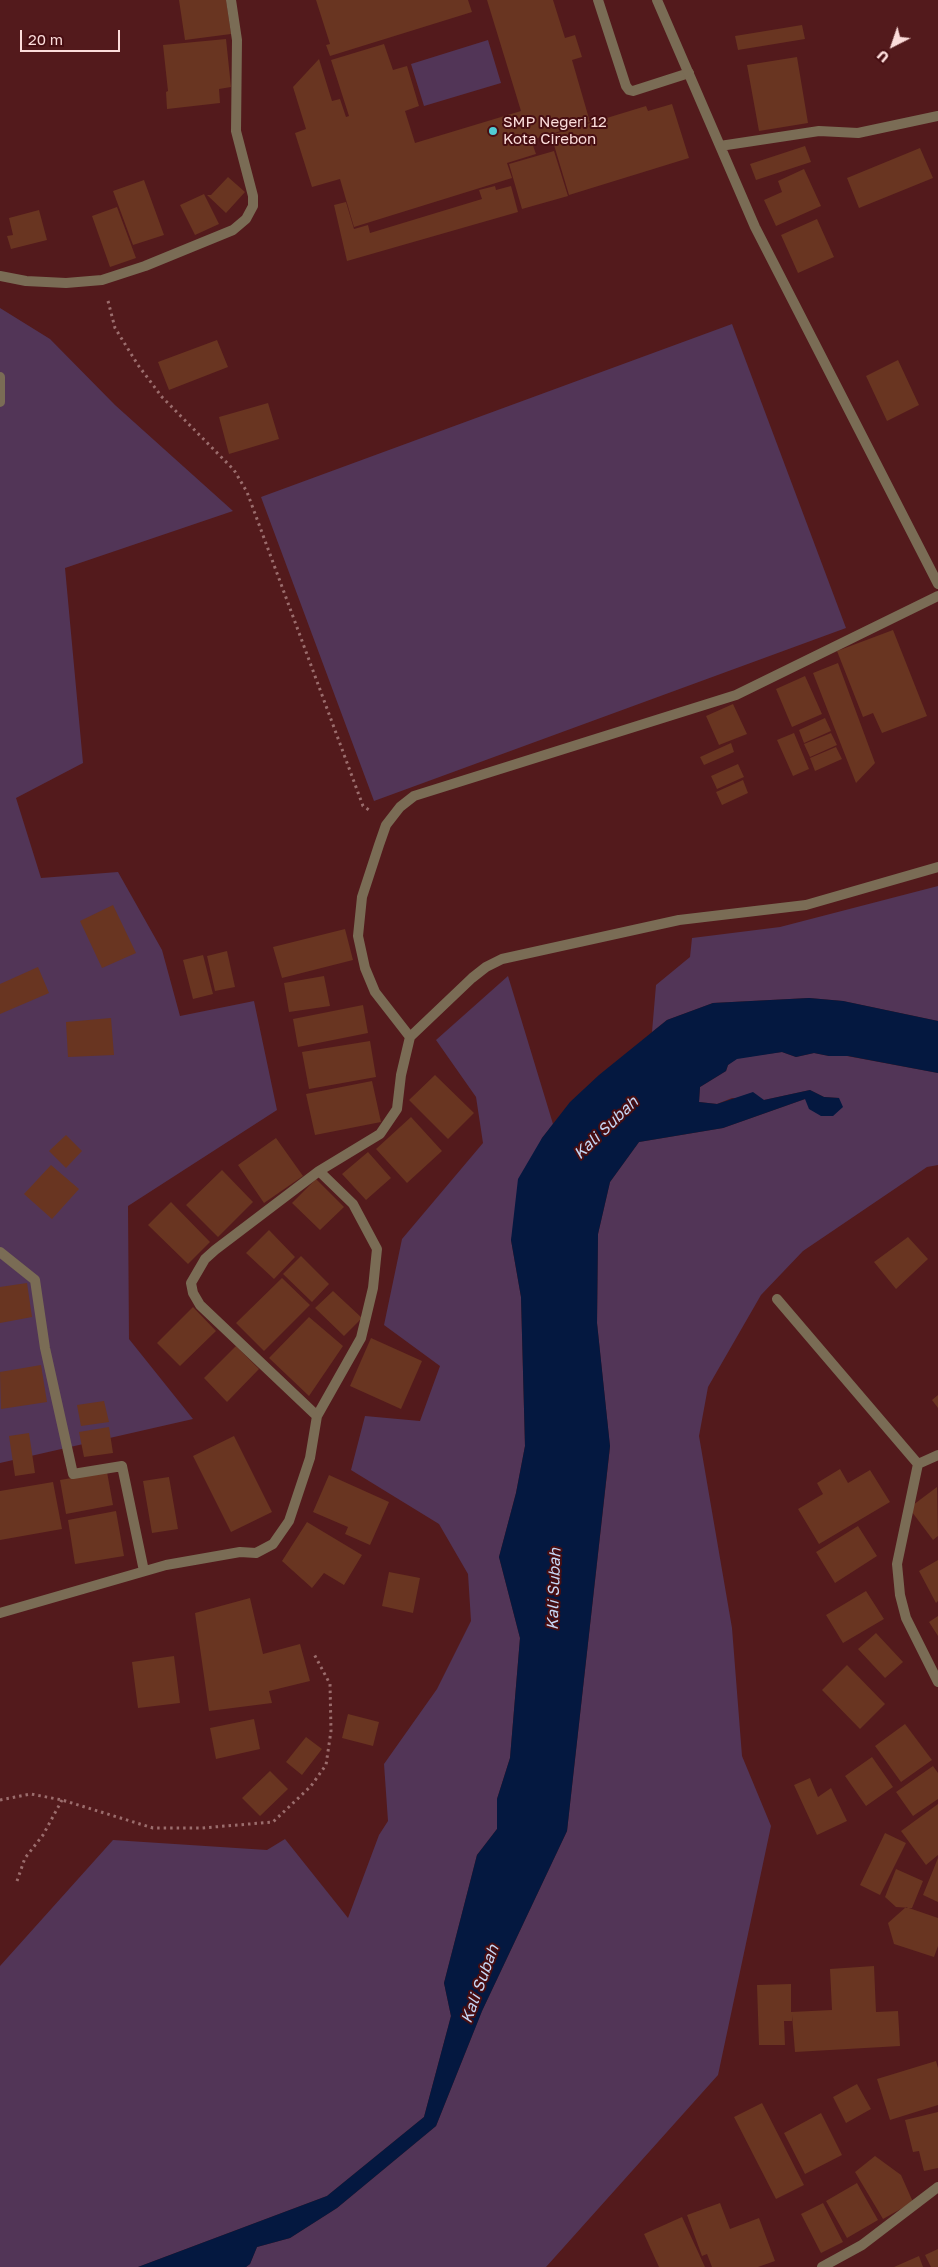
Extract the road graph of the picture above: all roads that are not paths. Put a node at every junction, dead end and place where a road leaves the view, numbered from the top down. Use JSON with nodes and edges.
{"nodes":[{"id":1,"x":232,"y":0,"type":"edge"},
{"id":2,"x":598,"y":0,"type":"edge"},
{"id":3,"x":657,"y":0,"type":"edge"},
{"id":4,"x":689,"y":73,"type":"junction"},
{"id":5,"x":938,"y":116,"type":"edge"},
{"id":6,"x":720,"y":146,"type":"junction"},
{"id":7,"x":1,"y":279,"type":"edge"},
{"id":8,"x":0,"y":377,"type":"edge"},
{"id":9,"x":0,"y":402,"type":"edge"},
{"id":10,"x":938,"y":584,"type":"edge"},
{"id":11,"x":938,"y":596,"type":"edge"},
{"id":12,"x":938,"y":867,"type":"edge"},
{"id":13,"x":410,"y":1037,"type":"junction"},
{"id":14,"x":320,"y":1171,"type":"junction"},
{"id":15,"x":0,"y":1252,"type":"edge"},
{"id":16,"x":777,"y":1299,"type":"dead end"},
{"id":17,"x":317,"y":1416,"type":"junction"},
{"id":18,"x":938,"y":1455,"type":"edge"},
{"id":19,"x":918,"y":1464,"type":"junction"},
{"id":20,"x":144,"y":1571,"type":"junction"},
{"id":21,"x":0,"y":1613,"type":"edge"},
{"id":22,"x":938,"y":1682,"type":"edge"},
{"id":23,"x":938,"y":2187,"type":"edge"},
{"id":24,"x":822,"y":2267,"type":"edge"}],
"edges":[{"from":1,"to":7,"type":"street"},
{"from":2,"to":4,"type":"street"},
{"from":3,"to":4,"type":"street"},
{"from":4,"to":6,"type":"street"},
{"from":5,"to":6,"type":"street"},
{"from":6,"to":10,"type":"street"},
{"from":8,"to":9,"type":"street"},
{"from":11,"to":13,"type":"street"},
{"from":12,"to":13,"type":"street"},
{"from":13,"to":14,"type":"street"},
{"from":14,"to":17,"type":"street"},
{"from":14,"to":17,"type":"street"},
{"from":15,"to":20,"type":"street"},
{"from":16,"to":19,"type":"street"},
{"from":17,"to":20,"type":"street"},
{"from":18,"to":19,"type":"street"},
{"from":19,"to":22,"type":"street"},
{"from":20,"to":21,"type":"street"},
{"from":23,"to":24,"type":"street"}]}
